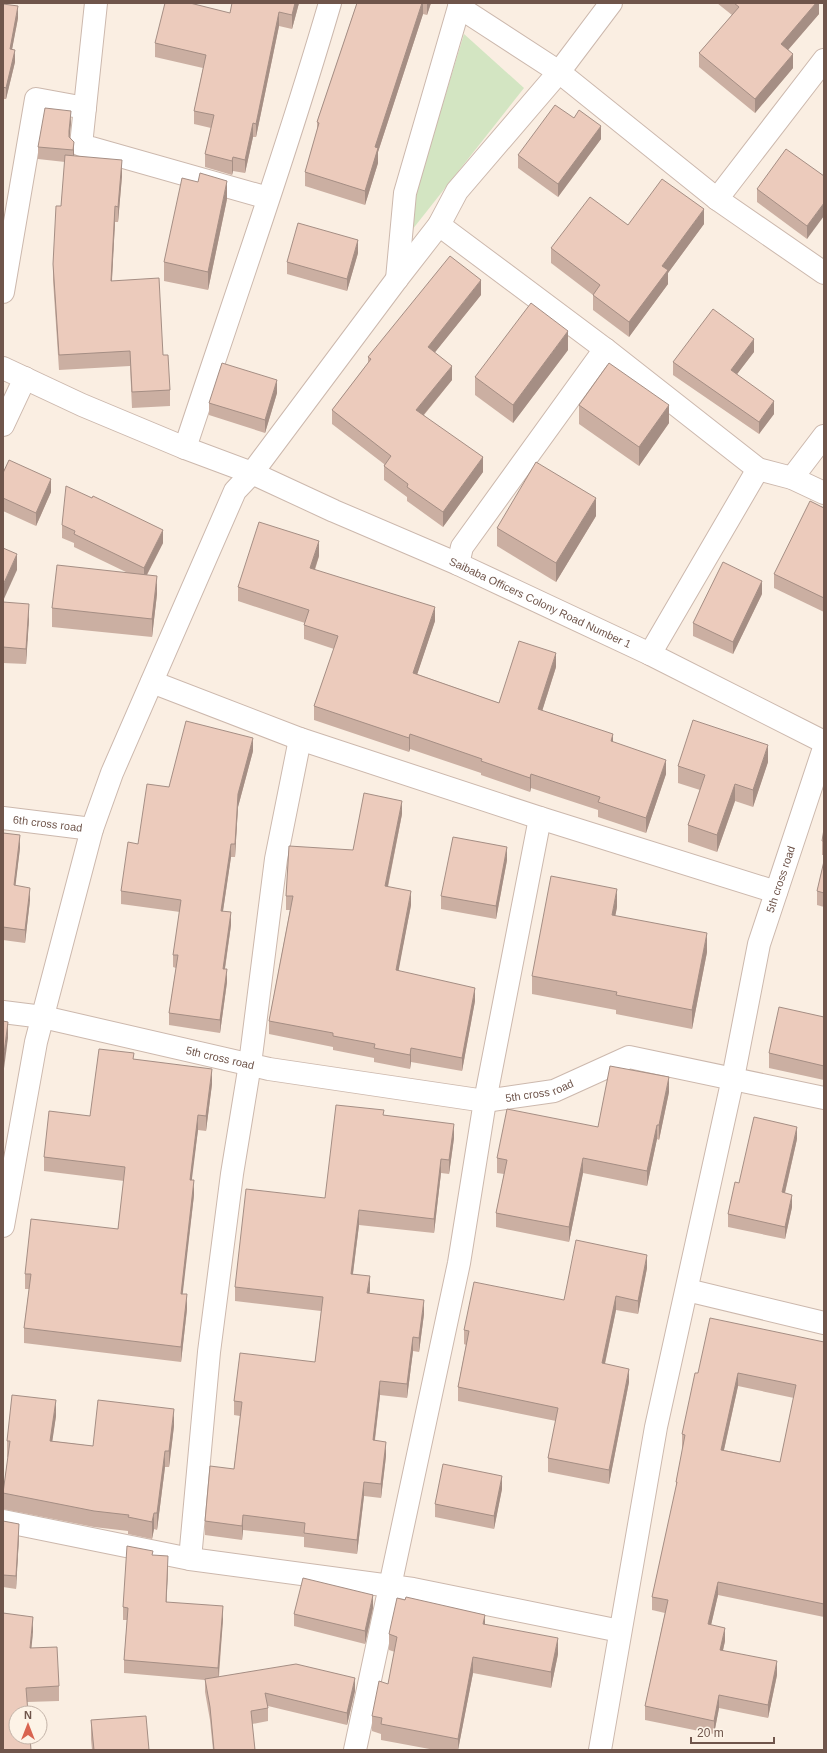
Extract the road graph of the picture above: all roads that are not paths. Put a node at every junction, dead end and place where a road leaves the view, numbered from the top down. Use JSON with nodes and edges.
{"nodes":[{"id":1,"x":96,"y":3,"type":"edge"},
{"id":2,"x":330,"y":3,"type":"edge"},
{"id":3,"x":612,"y":3,"type":"edge"},
{"id":4,"x":460,"y":5,"type":"edge"},
{"id":5,"x":824,"y":60,"type":"edge"},
{"id":6,"x":559,"y":72,"type":"junction"},
{"id":7,"x":85,"y":108,"type":"junction"},
{"id":8,"x":268,"y":198,"type":"junction"},
{"id":9,"x":717,"y":198,"type":"junction"},
{"id":10,"x":439,"y":225,"type":"junction"},
{"id":11,"x":824,"y":273,"type":"edge"},
{"id":12,"x":397,"y":278,"type":"junction"},
{"id":13,"x":3,"y":292,"type":"edge"},
{"id":14,"x":605,"y":349,"type":"junction"},
{"id":15,"x":3,"y":368,"type":"edge"},
{"id":16,"x":25,"y":378,"type":"junction"},
{"id":17,"x":3,"y":425,"type":"edge"},
{"id":18,"x":824,"y":436,"type":"edge"},
{"id":19,"x":185,"y":448,"type":"junction"},
{"id":20,"x":758,"y":469,"type":"junction"},
{"id":21,"x":252,"y":473,"type":"junction"},
{"id":22,"x":792,"y":478,"type":"junction"},
{"id":23,"x":824,"y":493,"type":"edge"},
{"id":24,"x":458,"y":564,"type":"junction"},
{"id":25,"x":650,"y":654,"type":"junction"},
{"id":26,"x":152,"y":682,"type":"junction"},
{"id":27,"x":300,"y":739,"type":"junction"},
{"id":28,"x":824,"y":742,"type":"edge"},
{"id":29,"x":824,"y":748,"type":"edge"},
{"id":30,"x":3,"y":818,"type":"edge"},
{"id":31,"x":540,"y":818,"type":"junction"},
{"id":32,"x":92,"y":829,"type":"junction"},
{"id":33,"x":776,"y":892,"type":"junction"},
{"id":34,"x":3,"y":1012,"type":"edge"},
{"id":35,"x":43,"y":1017,"type":"junction"},
{"id":36,"x":250,"y":1064,"type":"junction"},
{"id":37,"x":733,"y":1078,"type":"junction"},
{"id":38,"x":824,"y":1098,"type":"edge"},
{"id":39,"x":486,"y":1101,"type":"junction"},
{"id":40,"x":3,"y":1219,"type":"edge"},
{"id":41,"x":3,"y":1226,"type":"edge"},
{"id":42,"x":688,"y":1290,"type":"junction"},
{"id":43,"x":824,"y":1323,"type":"edge"},
{"id":44,"x":3,"y":1521,"type":"edge"},
{"id":45,"x":190,"y":1559,"type":"junction"},
{"id":46,"x":389,"y":1586,"type":"junction"},
{"id":47,"x":620,"y":1631,"type":"junction"},
{"id":48,"x":355,"y":1750,"type":"edge"},
{"id":49,"x":600,"y":1750,"type":"edge"}],
"edges":[{"from":1,"to":7,"type":"street"},
{"from":2,"to":8,"type":"street"},
{"from":3,"to":6,"type":"street"},
{"from":4,"to":6,"type":"street"},
{"from":4,"to":12,"type":"street"},
{"from":5,"to":9,"type":"street"},
{"from":6,"to":9,"type":"street"},
{"from":6,"to":10,"type":"street"},
{"from":7,"to":8,"type":"street"},
{"from":7,"to":13,"type":"street"},
{"from":8,"to":19,"type":"street"},
{"from":9,"to":11,"type":"street"},
{"from":10,"to":12,"type":"street"},
{"from":10,"to":14,"type":"street"},
{"from":12,"to":21,"type":"street"},
{"from":14,"to":20,"type":"street"},
{"from":14,"to":24,"type":"street"},
{"from":15,"to":16,"type":"street","name":"Saibaba Officers Colony Road Number 1"},
{"from":16,"to":17,"type":"street"},
{"from":16,"to":19,"type":"street","name":"Saibaba Officers Colony Road Number 1"},
{"from":18,"to":22,"type":"street"},
{"from":19,"to":21,"type":"street","name":"Saibaba Officers Colony Road Number 1"},
{"from":20,"to":22,"type":"street"},
{"from":20,"to":25,"type":"street"},
{"from":21,"to":24,"type":"street","name":"Saibaba Officers Colony Road Number 1"},
{"from":21,"to":26,"type":"street"},
{"from":22,"to":23,"type":"street"},
{"from":24,"to":25,"type":"street","name":"Saibaba Officers Colony Road Number 1"},
{"from":25,"to":28,"type":"street","name":"Saibaba Officers Colony Road Number 1"},
{"from":26,"to":27,"type":"street"},
{"from":26,"to":32,"type":"street"},
{"from":27,"to":31,"type":"street"},
{"from":27,"to":36,"type":"street"},
{"from":29,"to":33,"type":"street","name":"5th cross road"},
{"from":30,"to":32,"type":"street","name":"6th cross road"},
{"from":31,"to":33,"type":"street"},
{"from":31,"to":39,"type":"street"},
{"from":32,"to":35,"type":"street"},
{"from":33,"to":37,"type":"street","name":"5th cross road"},
{"from":34,"to":35,"type":"street","name":"5th cross road"},
{"from":35,"to":36,"type":"street","name":"5th cross road"},
{"from":35,"to":40,"type":"street"},
{"from":36,"to":39,"type":"street","name":"5th cross road"},
{"from":36,"to":45,"type":"street"},
{"from":37,"to":38,"type":"street"},
{"from":37,"to":39,"type":"street","name":"5th cross road"},
{"from":37,"to":42,"type":"street"},
{"from":39,"to":46,"type":"street"},
{"from":40,"to":41,"type":"street"},
{"from":42,"to":43,"type":"street"},
{"from":42,"to":47,"type":"street"},
{"from":44,"to":45,"type":"street"},
{"from":45,"to":46,"type":"street"},
{"from":46,"to":47,"type":"street"},
{"from":46,"to":48,"type":"street"},
{"from":47,"to":49,"type":"street"}]}
